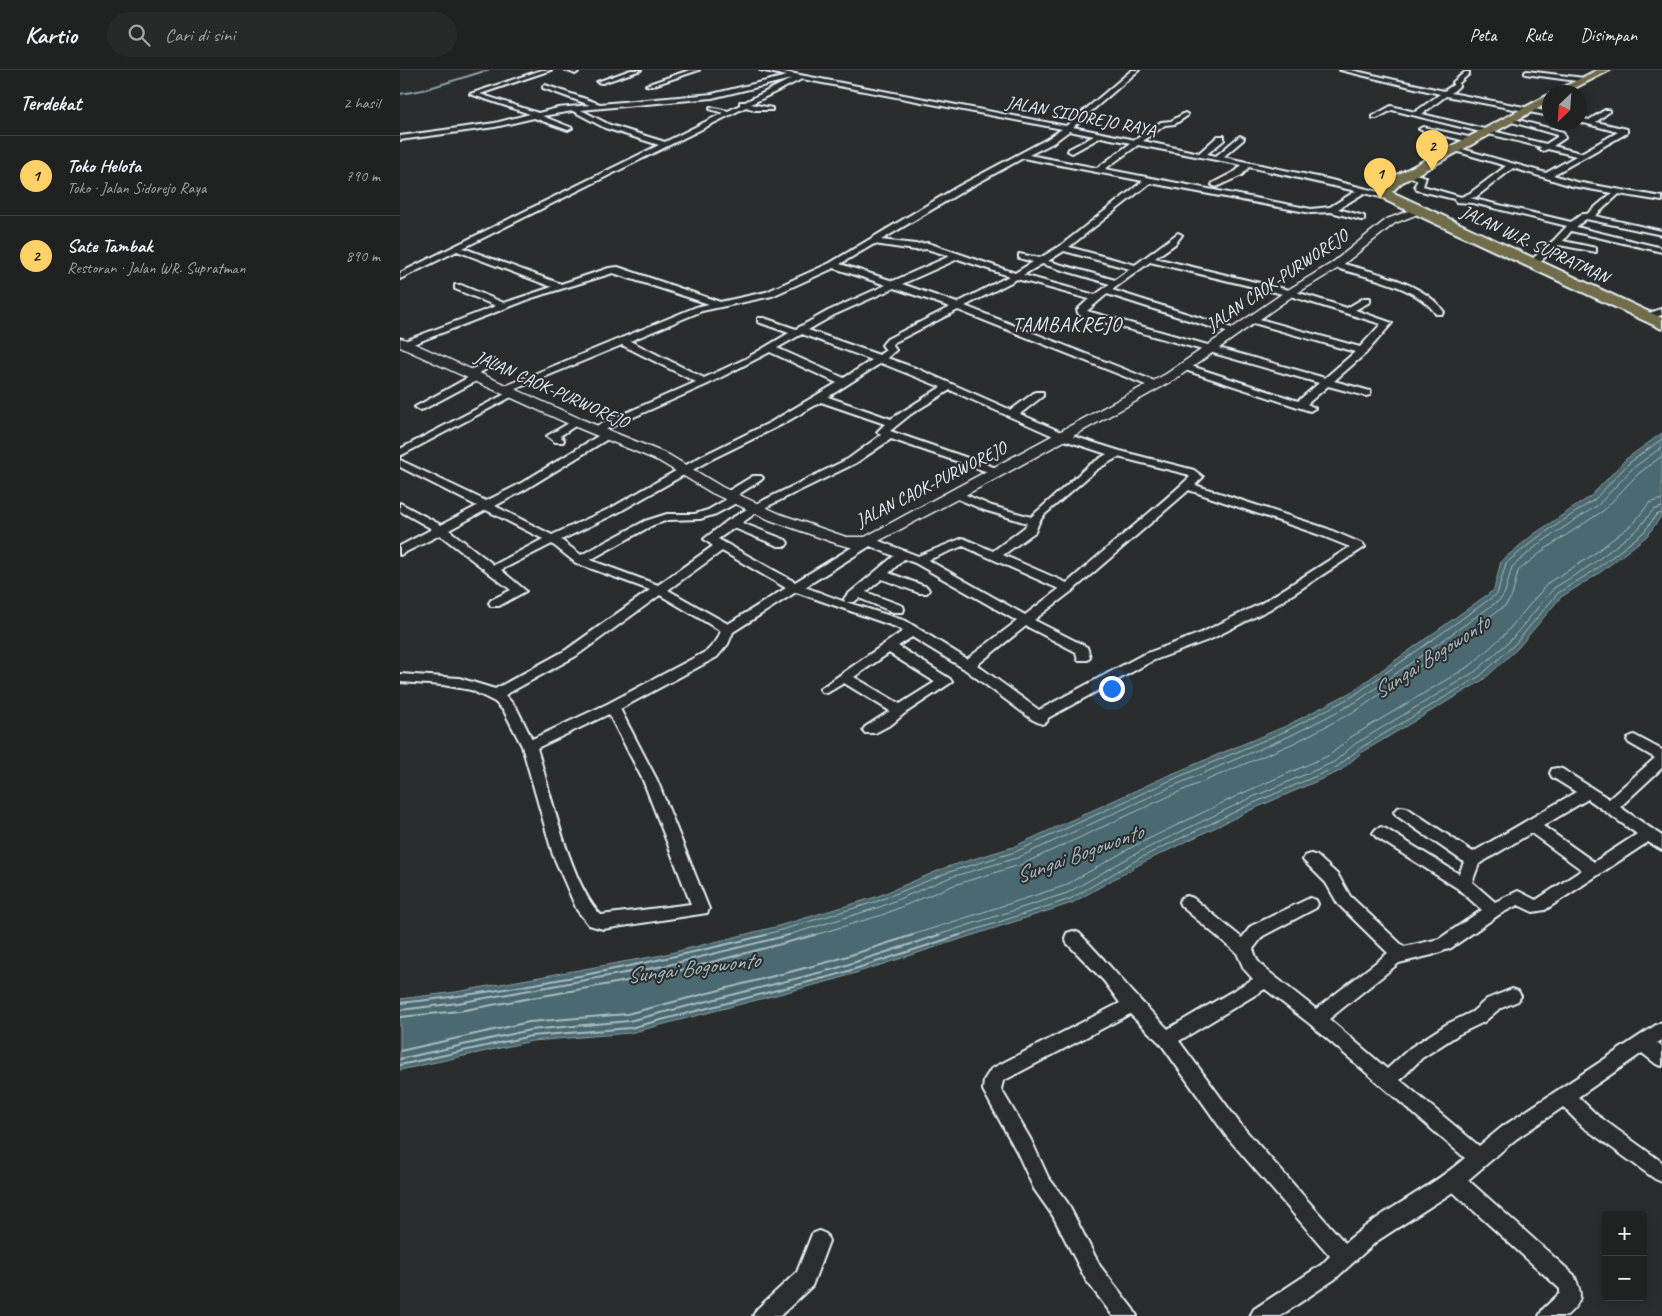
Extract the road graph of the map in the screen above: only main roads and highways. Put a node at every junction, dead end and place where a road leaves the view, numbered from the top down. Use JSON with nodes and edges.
{"nodes":[{"id":1,"x":1605,"y":70,"type":"edge"},
{"id":2,"x":1574,"y":85,"type":"edge"},
{"id":3,"x":1542,"y":101,"type":"edge"},
{"id":4,"x":1661,"y":318,"type":"edge"}],
"edges":[{"from":1,"to":2,"type":"main road"},
{"from":3,"to":4,"type":"main road","name":"JALAN W.R. SUPRATMAN"}]}
